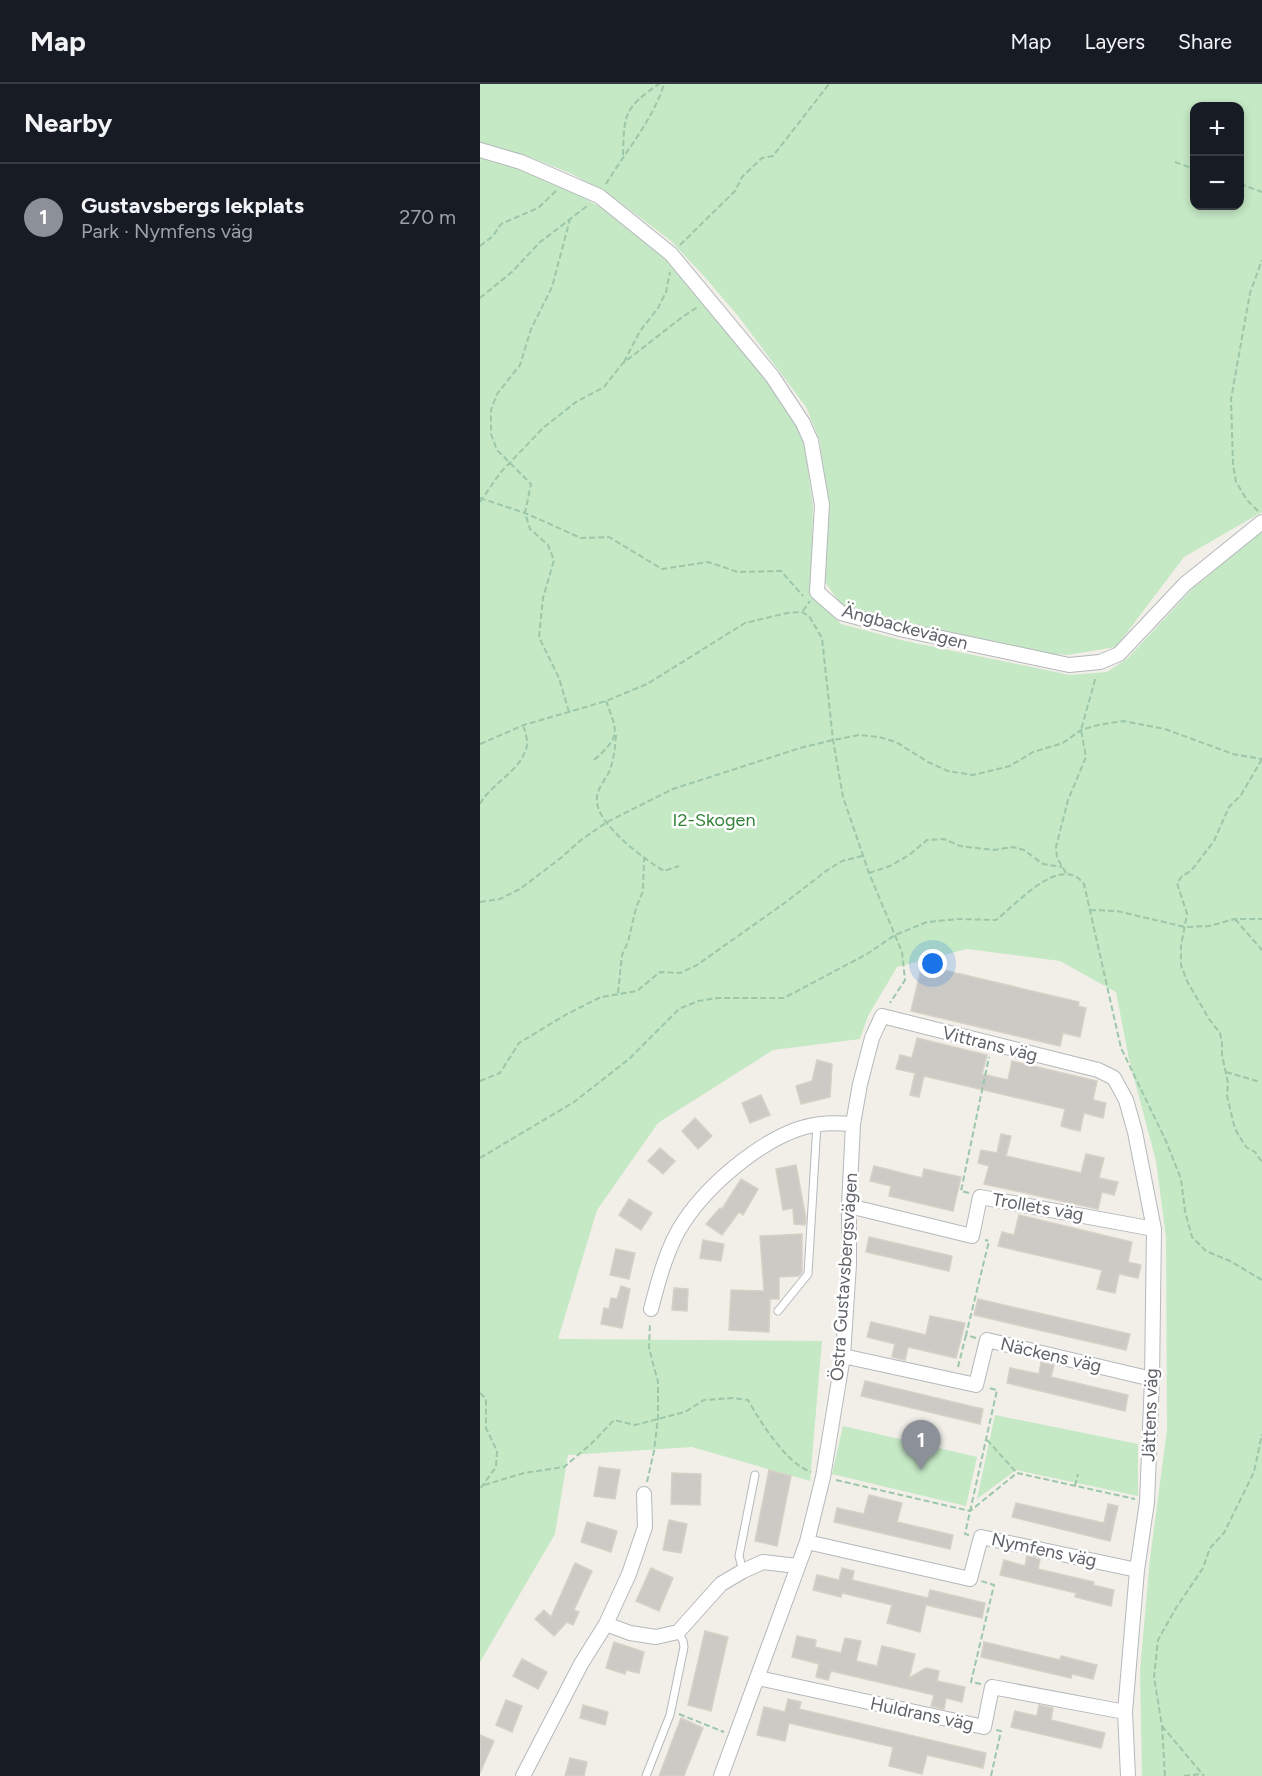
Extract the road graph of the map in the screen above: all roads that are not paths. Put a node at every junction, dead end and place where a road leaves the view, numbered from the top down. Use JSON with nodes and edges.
{"nodes":[{"id":1,"x":480,"y":150,"type":"edge"},
{"id":2,"x":1262,"y":522,"type":"edge"},
{"id":3,"x":882,"y":1016,"type":"joint"},
{"id":4,"x":1098,"y":1070,"type":"joint"},
{"id":5,"x":817,"y":1124,"type":"junction"},
{"id":6,"x":853,"y":1124,"type":"junction"},
{"id":7,"x":849,"y":1206,"type":"junction"},
{"id":8,"x":1155,"y":1229,"type":"junction"},
{"id":9,"x":651,"y":1309,"type":"road end"},
{"id":10,"x":778,"y":1311,"type":"dead end"},
{"id":11,"x":843,"y":1356,"type":"junction"},
{"id":12,"x":1152,"y":1379,"type":"junction"},
{"id":13,"x":756,"y":1475,"type":"dead end"},
{"id":14,"x":645,"y":1494,"type":"road end"},
{"id":15,"x":807,"y":1542,"type":"junction"},
{"id":16,"x":797,"y":1566,"type":"junction"},
{"id":17,"x":1137,"y":1570,"type":"junction"},
{"id":18,"x":742,"y":1571,"type":"junction"},
{"id":19,"x":606,"y":1624,"type":"junction"},
{"id":20,"x":678,"y":1632,"type":"junction"},
{"id":21,"x":758,"y":1678,"type":"junction"},
{"id":22,"x":1125,"y":1712,"type":"junction"},
{"id":23,"x":523,"y":1776,"type":"edge"},
{"id":24,"x":646,"y":1776,"type":"edge"},
{"id":25,"x":721,"y":1776,"type":"edge"},
{"id":26,"x":1128,"y":1776,"type":"edge"}],
"edges":[{"from":1,"to":2,"type":"street","name":"Ängbackevägen"},
{"from":3,"to":4,"type":"street","name":"Vittrans väg"},
{"from":3,"to":6,"type":"street","name":"Östra Gustavsbergsvägen"},
{"from":4,"to":8,"type":"street","name":"Jättens väg"},
{"from":5,"to":6,"type":"street"},
{"from":5,"to":9,"type":"street"},
{"from":5,"to":10,"type":"lane","name":"Östra Gustavsbergsvägen"},
{"from":6,"to":7,"type":"street","name":"Östra Gustavsbergsvägen"},
{"from":7,"to":8,"type":"street","name":"Trollets väg"},
{"from":7,"to":11,"type":"street","name":"Östra Gustavsbergsvägen"},
{"from":8,"to":12,"type":"street","name":"Jättens väg"},
{"from":11,"to":12,"type":"street","name":"Näckens väg"},
{"from":11,"to":15,"type":"street","name":"Östra Gustavsbergsvägen"},
{"from":12,"to":17,"type":"street","name":"Jättens väg"},
{"from":13,"to":18,"type":"lane"},
{"from":14,"to":19,"type":"street"},
{"from":15,"to":16,"type":"street","name":"Östra Gustavsbergsvägen"},
{"from":15,"to":17,"type":"street","name":"Nymfens väg"},
{"from":16,"to":18,"type":"street"},
{"from":16,"to":21,"type":"street","name":"Östra Gustavsbergsvägen"},
{"from":17,"to":22,"type":"street","name":"Jättens väg"},
{"from":18,"to":20,"type":"street"},
{"from":19,"to":20,"type":"street"},
{"from":19,"to":23,"type":"street"},
{"from":20,"to":24,"type":"lane"},
{"from":21,"to":22,"type":"street","name":"Huldrans väg"},
{"from":21,"to":25,"type":"street","name":"Östra Gustavsbergsvägen"},
{"from":22,"to":26,"type":"street","name":"Jättens väg"}]}
